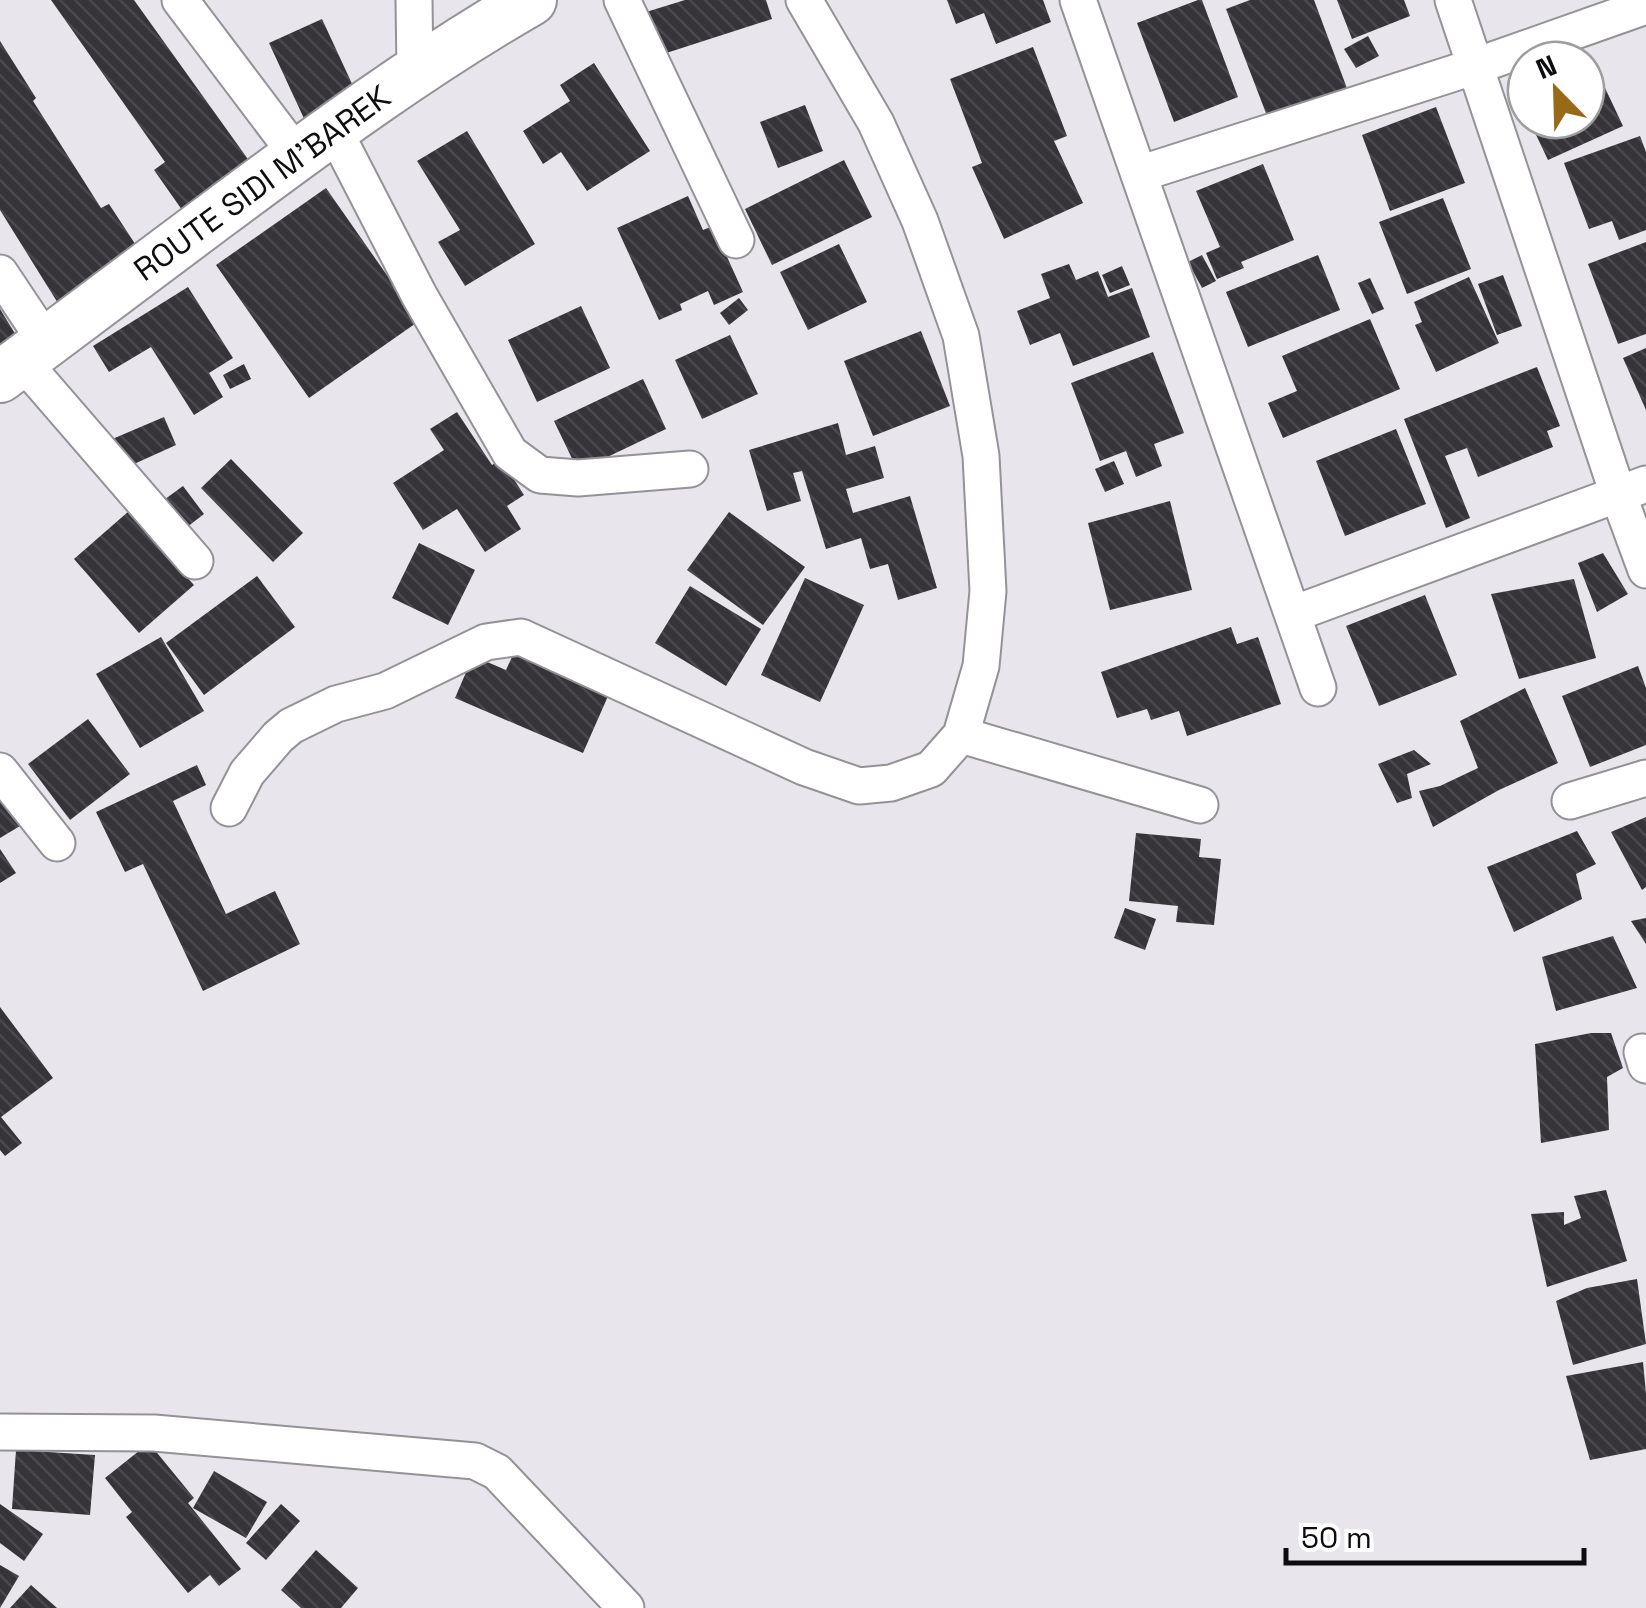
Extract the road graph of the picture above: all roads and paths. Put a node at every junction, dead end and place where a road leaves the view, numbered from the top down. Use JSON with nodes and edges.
{"nodes":[{"id":1,"x":180,"y":0,"type":"edge"},
{"id":2,"x":414,"y":0,"type":"edge"},
{"id":3,"x":531,"y":0,"type":"edge"},
{"id":4,"x":622,"y":0,"type":"edge"},
{"id":5,"x":804,"y":0,"type":"edge"},
{"id":6,"x":1078,"y":0,"type":"edge"},
{"id":7,"x":1453,"y":0,"type":"edge"},
{"id":8,"x":1646,"y":6,"type":"edge"},
{"id":9,"x":1476,"y":66,"type":"junction"},
{"id":10,"x":414,"y":72,"type":"junction"},
{"id":11,"x":315,"y":142,"type":"junction"},
{"id":12,"x":1140,"y":174,"type":"junction"},
{"id":13,"x":736,"y":240,"type":"dead end"},
{"id":14,"x":0,"y":274,"type":"edge"},
{"id":15,"x":23,"y":360,"type":"edge"},
{"id":16,"x":690,"y":469,"type":"dead end"},
{"id":17,"x":1632,"y":489,"type":"edge"},
{"id":18,"x":194,"y":560,"type":"dead end"},
{"id":19,"x":1646,"y":570,"type":"edge"},
{"id":20,"x":1293,"y":614,"type":"junction"},
{"id":21,"x":1318,"y":688,"type":"dead end"},
{"id":22,"x":961,"y":735,"type":"junction"},
{"id":23,"x":0,"y":772,"type":"edge"},
{"id":24,"x":1646,"y":778,"type":"edge"},
{"id":25,"x":1570,"y":802,"type":"dead end"},
{"id":26,"x":1200,"y":805,"type":"dead end"},
{"id":27,"x":230,"y":808,"type":"dead end"},
{"id":28,"x":58,"y":843,"type":"dead end"},
{"id":29,"x":0,"y":1432,"type":"edge"},
{"id":30,"x":626,"y":1608,"type":"edge"}],
"edges":[{"from":1,"to":11,"type":"street"},
{"from":2,"to":10,"type":"street"},
{"from":3,"to":10,"type":"street","name":"ROUTE SIDI M'BAREK"},
{"from":4,"to":13,"type":"street"},
{"from":5,"to":22,"type":"street"},
{"from":6,"to":12,"type":"street"},
{"from":7,"to":9,"type":"street"},
{"from":8,"to":9,"type":"street"},
{"from":9,"to":12,"type":"street"},
{"from":9,"to":17,"type":"street"},
{"from":10,"to":11,"type":"street","name":"ROUTE SIDI M'BAREK"},
{"from":11,"to":15,"type":"street","name":"ROUTE SIDI M'BAREK"},
{"from":11,"to":16,"type":"street"},
{"from":12,"to":20,"type":"street"},
{"from":14,"to":15,"type":"street"},
{"from":15,"to":18,"type":"street"},
{"from":17,"to":19,"type":"street"},
{"from":17,"to":20,"type":"street"},
{"from":20,"to":21,"type":"street"},
{"from":22,"to":26,"type":"street"},
{"from":22,"to":27,"type":"street"},
{"from":23,"to":28,"type":"street"},
{"from":24,"to":25,"type":"street"},
{"from":29,"to":30,"type":"street"}]}
